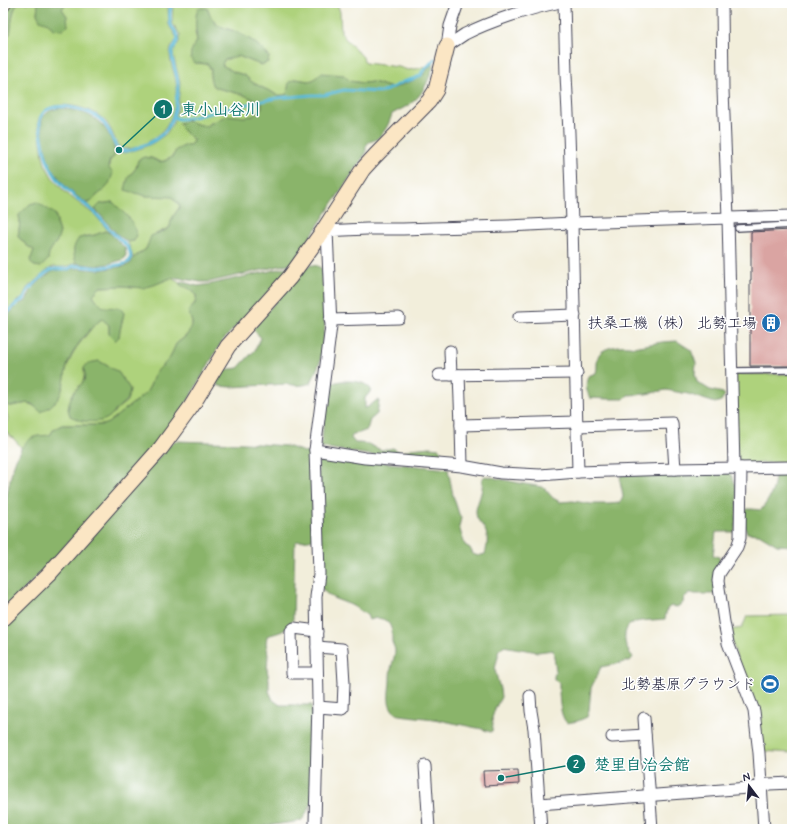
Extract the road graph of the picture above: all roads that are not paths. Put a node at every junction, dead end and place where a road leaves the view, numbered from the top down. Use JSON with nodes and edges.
{"nodes":[{"id":1,"x":458,"y":3,"type":"edge"},
{"id":2,"x":556,"y":3,"type":"edge"},
{"id":3,"x":564,"y":3,"type":"edge"},
{"id":4,"x":722,"y":3,"type":"edge"},
{"id":5,"x":447,"y":46,"type":"junction"},
{"id":6,"x":792,"y":216,"type":"edge"},
{"id":7,"x":728,"y":218,"type":"junction"},
{"id":8,"x":572,"y":223,"type":"junction"},
{"id":9,"x":792,"y":225,"type":"edge"},
{"id":10,"x":738,"y":228,"type":"dead end"},
{"id":11,"x":325,"y":231,"type":"junction"},
{"id":12,"x":575,"y":314,"type":"junction"},
{"id":13,"x":519,"y":317,"type":"dead end"},
{"id":14,"x":399,"y":318,"type":"dead end"},
{"id":15,"x":330,"y":320,"type":"junction"},
{"id":16,"x":450,"y":352,"type":"dead end"},
{"id":17,"x":792,"y":370,"type":"edge"},
{"id":18,"x":732,"y":371,"type":"junction"},
{"id":19,"x":576,"y":373,"type":"junction"},
{"id":20,"x":439,"y":375,"type":"dead end"},
{"id":21,"x":455,"y":375,"type":"junction"},
{"id":22,"x":577,"y":424,"type":"junction"},
{"id":23,"x":461,"y":425,"type":"junction"},
{"id":24,"x":315,"y":450,"type":"junction"},
{"id":25,"x":462,"y":466,"type":"junction"},
{"id":26,"x":792,"y":467,"type":"edge"},
{"id":27,"x":738,"y":468,"type":"junction"},
{"id":28,"x":675,"y":469,"type":"junction"},
{"id":29,"x":578,"y":472,"type":"junction"},
{"id":30,"x":3,"y":619,"type":"edge"},
{"id":31,"x":317,"y":631,"type":"junction"},
{"id":32,"x":317,"y":647,"type":"junction"},
{"id":33,"x":317,"y":673,"type":"junction"},
{"id":34,"x":530,"y":696,"type":"dead end"},
{"id":35,"x":318,"y":707,"type":"junction"},
{"id":36,"x":644,"y":718,"type":"dead end"},
{"id":37,"x":645,"y":735,"type":"junction"},
{"id":38,"x":612,"y":737,"type":"dead end"},
{"id":39,"x":425,"y":766,"type":"dead end"},
{"id":40,"x":792,"y":782,"type":"edge"},
{"id":41,"x":761,"y":787,"type":"junction"},
{"id":42,"x":649,"y":796,"type":"junction"},
{"id":43,"x":539,"y":804,"type":"junction"},
{"id":44,"x":316,"y":829,"type":"edge"},
{"id":45,"x":429,"y":829,"type":"edge"},
{"id":46,"x":541,"y":829,"type":"edge"},
{"id":47,"x":652,"y":829,"type":"edge"},
{"id":48,"x":764,"y":829,"type":"edge"}],
"edges":[{"from":1,"to":5,"type":"street"},
{"from":2,"to":5,"type":"street"},
{"from":3,"to":8,"type":"street"},
{"from":4,"to":7,"type":"street"},
{"from":5,"to":11,"type":"street"},
{"from":6,"to":7,"type":"street"},
{"from":7,"to":8,"type":"street"},
{"from":7,"to":18,"type":"street"},
{"from":8,"to":11,"type":"street"},
{"from":8,"to":12,"type":"street"},
{"from":9,"to":10,"type":"lane"},
{"from":11,"to":15,"type":"street"},
{"from":11,"to":30,"type":"street"},
{"from":12,"to":13,"type":"street"},
{"from":12,"to":19,"type":"street"},
{"from":14,"to":15,"type":"street"},
{"from":15,"to":24,"type":"street"},
{"from":16,"to":21,"type":"street"},
{"from":17,"to":18,"type":"lane"},
{"from":18,"to":27,"type":"street"},
{"from":19,"to":21,"type":"street"},
{"from":19,"to":22,"type":"street"},
{"from":20,"to":21,"type":"street"},
{"from":21,"to":23,"type":"street"},
{"from":22,"to":23,"type":"street"},
{"from":22,"to":28,"type":"street"},
{"from":22,"to":29,"type":"street"},
{"from":23,"to":25,"type":"street"},
{"from":24,"to":25,"type":"street"},
{"from":24,"to":31,"type":"street"},
{"from":25,"to":29,"type":"street"},
{"from":26,"to":27,"type":"street"},
{"from":27,"to":28,"type":"street"},
{"from":27,"to":41,"type":"street"},
{"from":28,"to":29,"type":"street"},
{"from":31,"to":32,"type":"street"},
{"from":31,"to":33,"type":"street"},
{"from":32,"to":33,"type":"street"},
{"from":32,"to":35,"type":"street"},
{"from":33,"to":35,"type":"street"},
{"from":34,"to":43,"type":"street"},
{"from":35,"to":44,"type":"street"},
{"from":36,"to":37,"type":"street"},
{"from":37,"to":38,"type":"street"},
{"from":37,"to":42,"type":"street"},
{"from":39,"to":45,"type":"street"},
{"from":40,"to":41,"type":"street"},
{"from":41,"to":42,"type":"street"},
{"from":41,"to":48,"type":"street"},
{"from":42,"to":43,"type":"street"},
{"from":42,"to":47,"type":"street"},
{"from":43,"to":46,"type":"street"}]}
